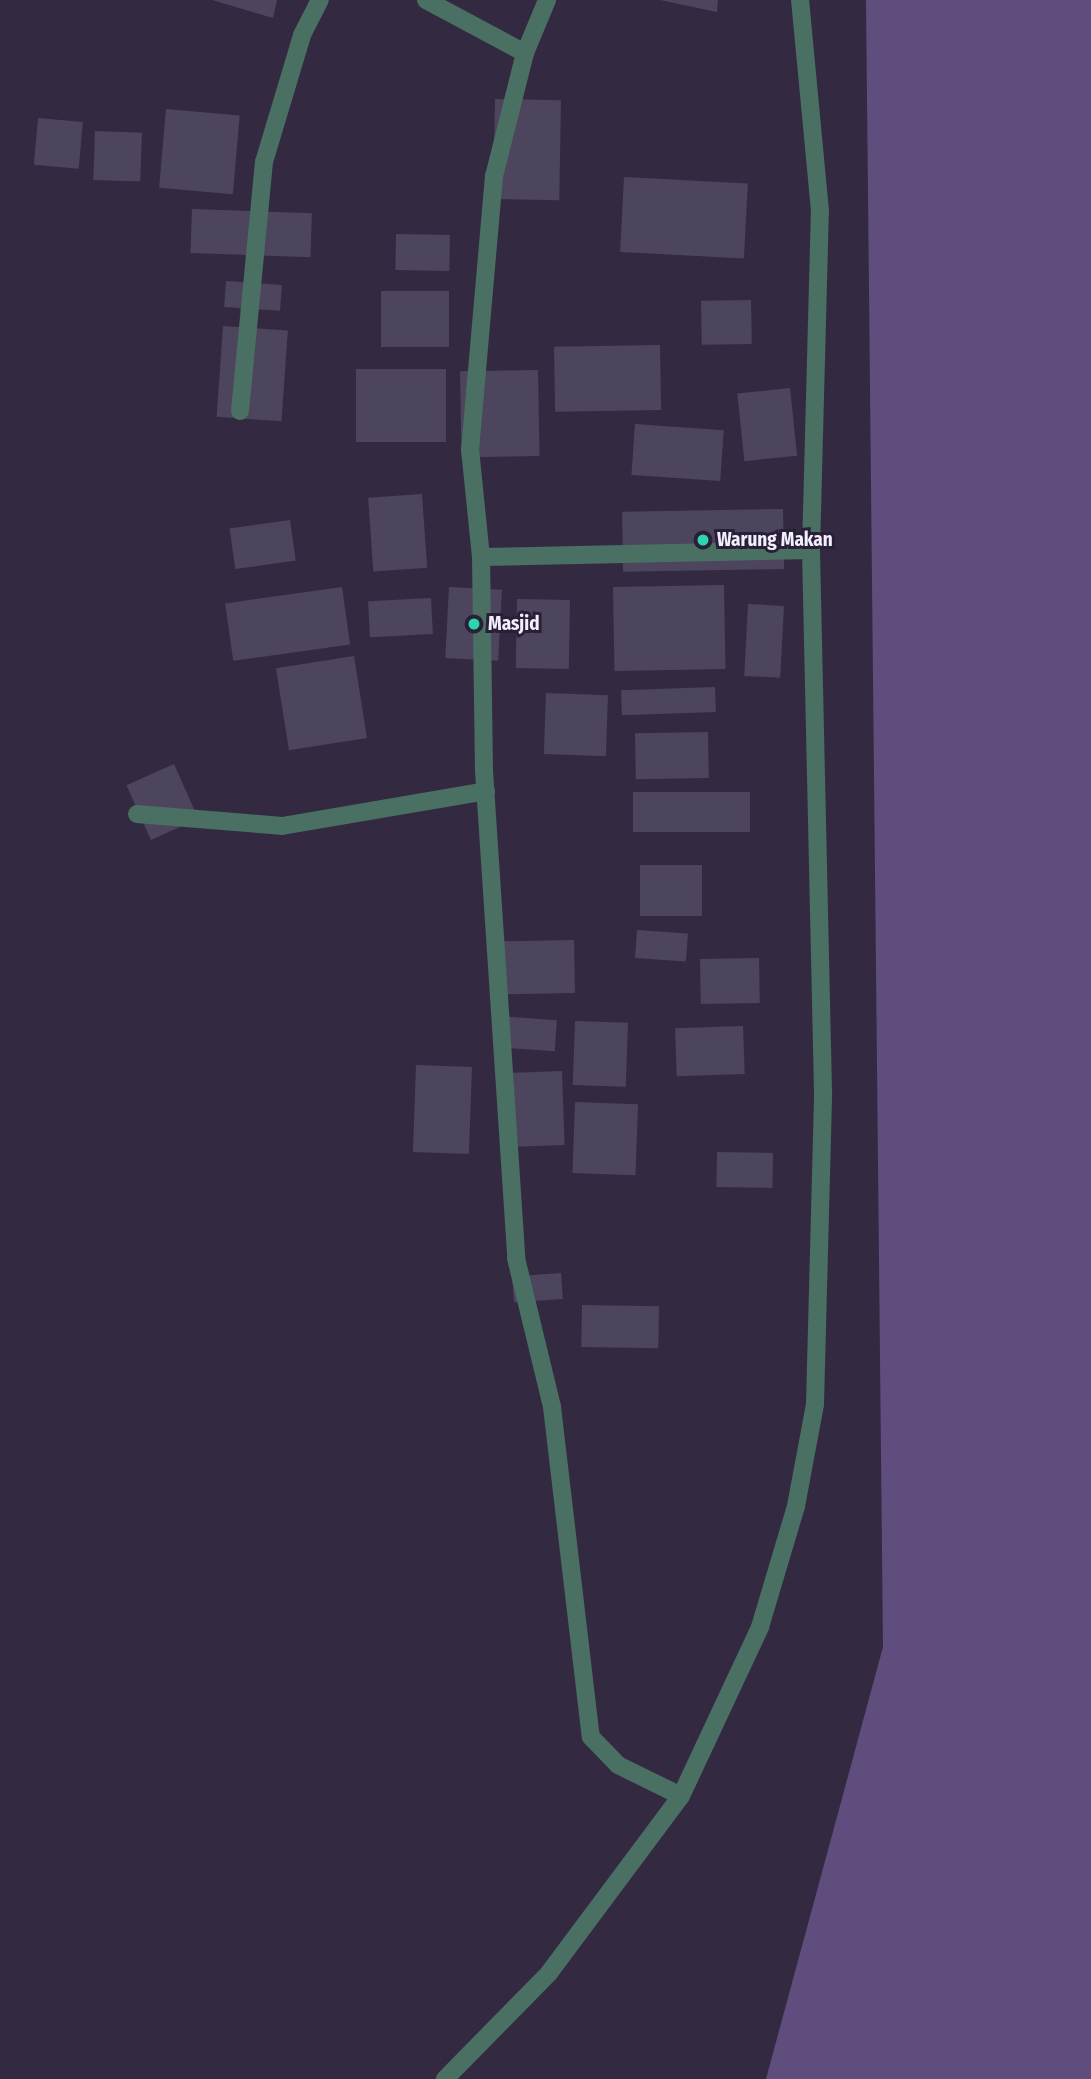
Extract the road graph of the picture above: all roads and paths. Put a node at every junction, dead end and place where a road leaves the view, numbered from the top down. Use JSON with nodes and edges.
{"nodes":[{"id":1,"x":320,"y":0,"type":"edge"},
{"id":2,"x":426,"y":0,"type":"edge"},
{"id":3,"x":547,"y":0,"type":"edge"},
{"id":4,"x":800,"y":0,"type":"edge"},
{"id":5,"x":525,"y":53,"type":"junction"},
{"id":6,"x":240,"y":411,"type":"dead end"},
{"id":7,"x":811,"y":550,"type":"junction"},
{"id":8,"x":481,"y":557,"type":"junction"},
{"id":9,"x":486,"y":791,"type":"junction"},
{"id":10,"x":137,"y":814,"type":"dead end"},
{"id":11,"x":681,"y":1796,"type":"junction"},
{"id":12,"x":445,"y":2079,"type":"edge"}],
"edges":[{"from":1,"to":6,"type":"street"},
{"from":2,"to":5,"type":"street"},
{"from":3,"to":5,"type":"street"},
{"from":4,"to":7,"type":"street"},
{"from":5,"to":8,"type":"street"},
{"from":7,"to":8,"type":"street"},
{"from":7,"to":11,"type":"street"},
{"from":8,"to":9,"type":"street"},
{"from":9,"to":10,"type":"street"},
{"from":9,"to":11,"type":"street"},
{"from":11,"to":12,"type":"street"}]}
